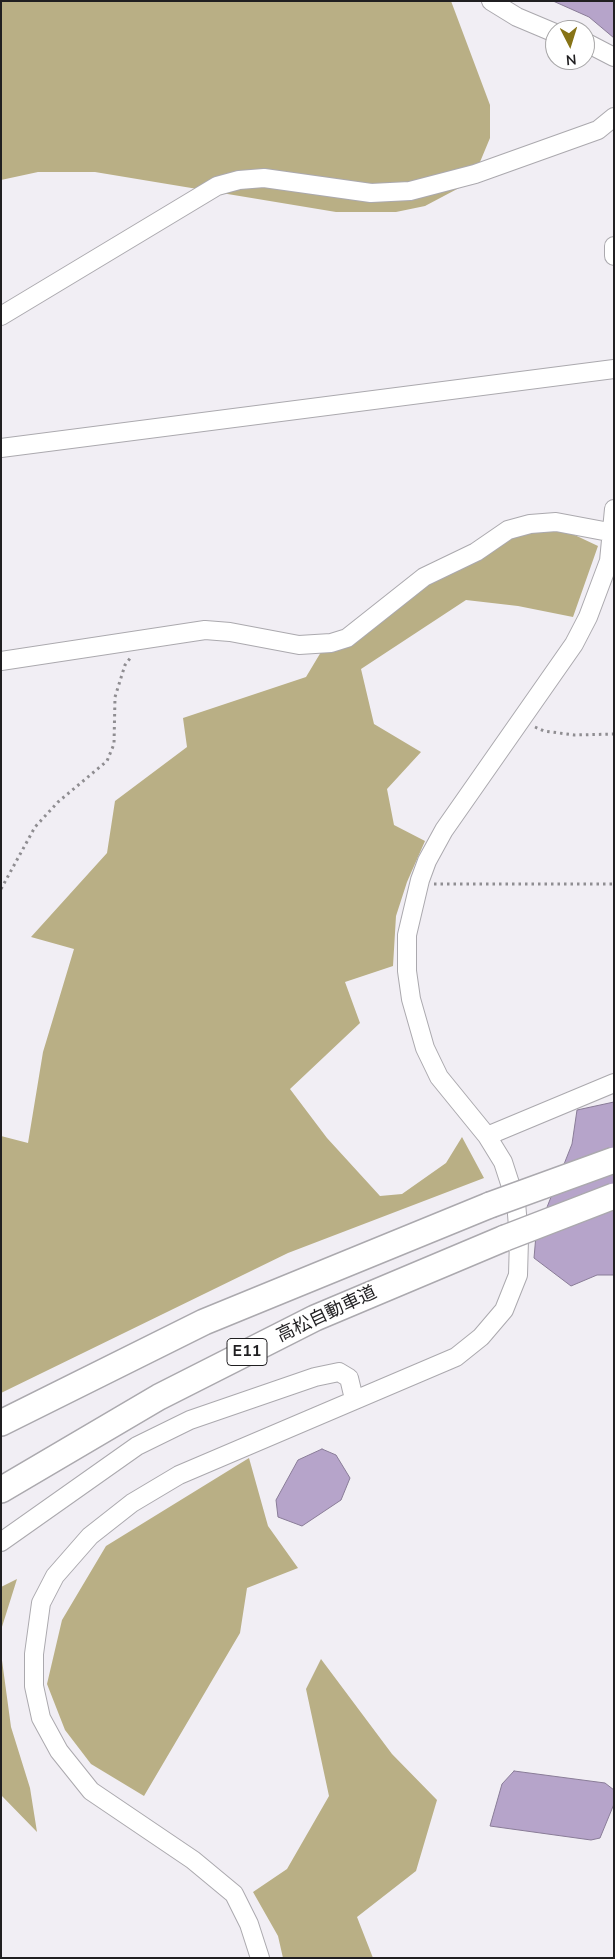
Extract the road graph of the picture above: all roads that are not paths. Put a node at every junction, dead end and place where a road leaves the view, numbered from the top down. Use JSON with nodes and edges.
{"nodes":[{"id":1,"x":491,"y":1,"type":"edge"},
{"id":2,"x":545,"y":28,"type":"edge"},
{"id":3,"x":595,"y":47,"type":"edge"},
{"id":4,"x":614,"y":56,"type":"edge"},
{"id":5,"x":614,"y":116,"type":"edge"},
{"id":6,"x":614,"y":246,"type":"edge"},
{"id":7,"x":614,"y":256,"type":"edge"},
{"id":8,"x":1,"y":316,"type":"edge"},
{"id":9,"x":614,"y":369,"type":"edge"},
{"id":10,"x":1,"y":448,"type":"edge"},
{"id":11,"x":614,"y":509,"type":"edge"},
{"id":12,"x":613,"y":533,"type":"edge"},
{"id":13,"x":1,"y":661,"type":"edge"},
{"id":14,"x":614,"y":1083,"type":"edge"},
{"id":15,"x":487,"y":1136,"type":"junction"},
{"id":16,"x":614,"y":1160,"type":"edge"},
{"id":17,"x":614,"y":1196,"type":"edge"},
{"id":18,"x":354,"y":1399,"type":"junction"},
{"id":19,"x":1,"y":1423,"type":"edge"},
{"id":20,"x":1,"y":1490,"type":"edge"},
{"id":21,"x":1,"y":1542,"type":"edge"},
{"id":22,"x":260,"y":1958,"type":"edge"}],
"edges":[{"from":1,"to":2,"type":"street"},
{"from":3,"to":4,"type":"street"},
{"from":5,"to":8,"type":"street"},
{"from":6,"to":7,"type":"street"},
{"from":9,"to":10,"type":"street"},
{"from":11,"to":12,"type":"street"},
{"from":12,"to":13,"type":"street"},
{"from":12,"to":15,"type":"street"},
{"from":14,"to":15,"type":"street"},
{"from":15,"to":18,"type":"street"},
{"from":16,"to":19,"type":"highway","number":"E11","bridge":true},
{"from":17,"to":20,"type":"highway","name":"高松自動車道","number":"E11","bridge":true},
{"from":18,"to":21,"type":"street"},
{"from":18,"to":22,"type":"street"}]}
